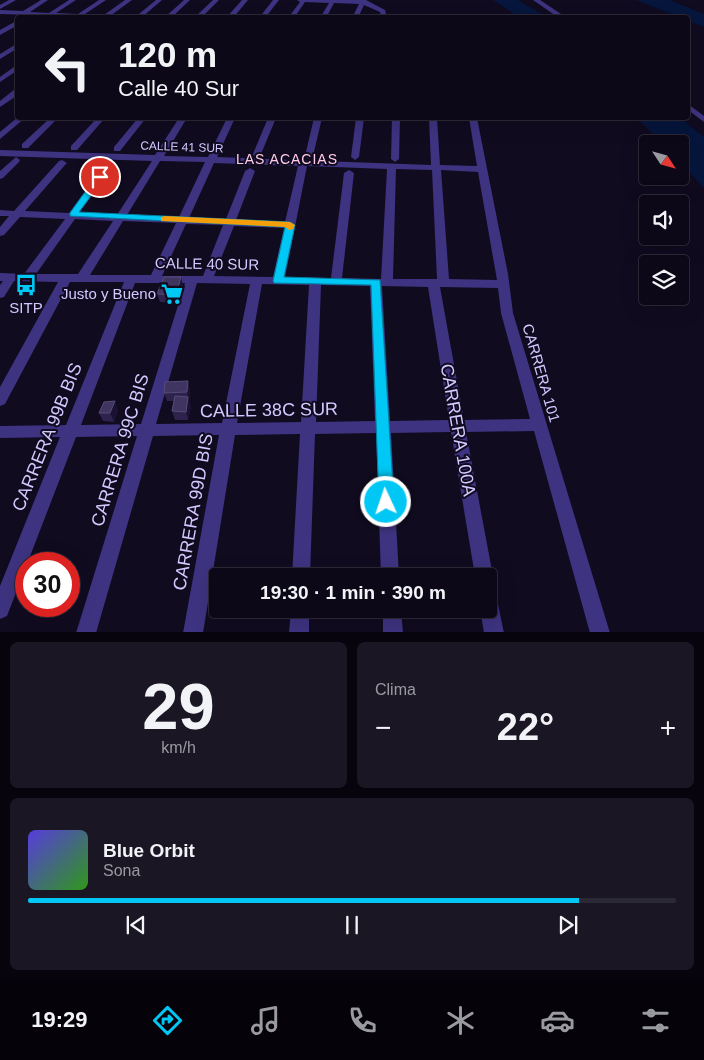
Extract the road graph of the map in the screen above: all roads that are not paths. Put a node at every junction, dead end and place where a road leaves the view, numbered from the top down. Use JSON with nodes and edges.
{"nodes":[{"id":1,"x":13,"y":0,"type":"edge"},
{"id":2,"x":45,"y":0,"type":"edge"},
{"id":3,"x":73,"y":0,"type":"edge"},
{"id":4,"x":103,"y":0,"type":"edge"},
{"id":5,"x":129,"y":0,"type":"edge"},
{"id":6,"x":159,"y":0,"type":"edge"},
{"id":7,"x":187,"y":0,"type":"edge"},
{"id":8,"x":216,"y":0,"type":"edge"},
{"id":9,"x":245,"y":0,"type":"edge"},
{"id":10,"x":276,"y":0,"type":"edge"},
{"id":11,"x":300,"y":0,"type":"edge"},
{"id":12,"x":304,"y":0,"type":"edge"},
{"id":13,"x":536,"y":0,"type":"edge"},
{"id":14,"x":333,"y":1,"type":"edge"},
{"id":15,"x":362,"y":1,"type":"edge"},
{"id":16,"x":1,"y":12,"type":"edge"},
{"id":17,"x":51,"y":14,"type":"junction"},
{"id":18,"x":24,"y":15,"type":"edge"},
{"id":19,"x":55,"y":15,"type":"edge"},
{"id":20,"x":80,"y":15,"type":"edge"},
{"id":21,"x":108,"y":15,"type":"edge"},
{"id":22,"x":141,"y":15,"type":"edge"},
{"id":23,"x":170,"y":15,"type":"edge"},
{"id":24,"x":200,"y":15,"type":"edge"},
{"id":25,"x":232,"y":15,"type":"edge"},
{"id":26,"x":264,"y":15,"type":"edge"},
{"id":27,"x":293,"y":15,"type":"edge"},
{"id":28,"x":326,"y":15,"type":"edge"},
{"id":29,"x":356,"y":15,"type":"edge"},
{"id":30,"x":384,"y":15,"type":"edge"},
{"id":31,"x":559,"y":15,"type":"edge"},
{"id":32,"x":15,"y":24,"type":"edge"},
{"id":33,"x":0,"y":33,"type":"edge"},
{"id":34,"x":15,"y":47,"type":"edge"},
{"id":35,"x":0,"y":57,"type":"edge"},
{"id":36,"x":0,"y":67,"type":"edge"},
{"id":37,"x":15,"y":68,"type":"edge"},
{"id":38,"x":15,"y":69,"type":"edge"},
{"id":39,"x":0,"y":80,"type":"edge"},
{"id":40,"x":15,"y":93,"type":"edge"},
{"id":41,"x":15,"y":101,"type":"edge"},
{"id":42,"x":2,"y":102,"type":"edge"},
{"id":43,"x":690,"y":108,"type":"edge"},
{"id":44,"x":18,"y":120,"type":"edge"},
{"id":45,"x":52,"y":120,"type":"edge"},
{"id":46,"x":99,"y":120,"type":"edge"},
{"id":47,"x":140,"y":120,"type":"edge"},
{"id":48,"x":182,"y":120,"type":"edge"},
{"id":49,"x":230,"y":120,"type":"edge"},
{"id":50,"x":271,"y":120,"type":"edge"},
{"id":51,"x":317,"y":120,"type":"edge"},
{"id":52,"x":360,"y":120,"type":"edge"},
{"id":53,"x":396,"y":120,"type":"edge"},
{"id":54,"x":433,"y":120,"type":"edge"},
{"id":55,"x":473,"y":120,"type":"edge"},
{"id":56,"x":704,"y":120,"type":"edge"},
{"id":57,"x":0,"y":136,"type":"edge"},
{"id":58,"x":0,"y":145,"type":"edge"},
{"id":59,"x":25,"y":146,"type":"junction"},
{"id":60,"x":74,"y":148,"type":"junction"},
{"id":61,"x":117,"y":149,"type":"junction"},
{"id":62,"x":0,"y":153,"type":"edge"},
{"id":63,"x":257,"y":154,"type":"junction"},
{"id":64,"x":160,"y":155,"type":"junction"},
{"id":65,"x":213,"y":156,"type":"junction"},
{"id":66,"x":355,"y":157,"type":"junction"},
{"id":67,"x":306,"y":159,"type":"junction"},
{"id":68,"x":16,"y":160,"type":"dead end"},
{"id":69,"x":394,"y":162,"type":"junction"},
{"id":70,"x":62,"y":163,"type":"dead end"},
{"id":71,"x":110,"y":164,"type":"dead end"},
{"id":72,"x":435,"y":164,"type":"junction"},
{"id":73,"x":482,"y":165,"type":"junction"},
{"id":74,"x":250,"y":171,"type":"dead end"},
{"id":75,"x":349,"y":173,"type":"dead end"},
{"id":76,"x":0,"y":176,"type":"edge"},
{"id":77,"x":0,"y":213,"type":"edge"},
{"id":78,"x":18,"y":213,"type":"junction"},
{"id":79,"x":73,"y":214,"type":"junction"},
{"id":80,"x":121,"y":217,"type":"junction"},
{"id":81,"x":183,"y":220,"type":"junction"},
{"id":82,"x":230,"y":222,"type":"junction"},
{"id":83,"x":290,"y":225,"type":"junction"},
{"id":84,"x":0,"y":233,"type":"edge"},
{"id":85,"x":6,"y":277,"type":"edge"},
{"id":86,"x":27,"y":278,"type":"junction"},
{"id":87,"x":66,"y":278,"type":"junction"},
{"id":88,"x":82,"y":278,"type":"junction"},
{"id":89,"x":131,"y":279,"type":"junction"},
{"id":90,"x":155,"y":279,"type":"junction"},
{"id":91,"x":200,"y":280,"type":"junction"},
{"id":92,"x":257,"y":281,"type":"junction"},
{"id":93,"x":278,"y":281,"type":"junction"},
{"id":94,"x":315,"y":281,"type":"junction"},
{"id":95,"x":336,"y":282,"type":"junction"},
{"id":96,"x":382,"y":282,"type":"junction"},
{"id":97,"x":438,"y":283,"type":"junction"},
{"id":98,"x":503,"y":284,"type":"junction"},
{"id":99,"x":0,"y":294,"type":"edge"},
{"id":100,"x":0,"y":400,"type":"edge"},
{"id":101,"x":538,"y":425,"type":"junction"},
{"id":102,"x":458,"y":426,"type":"junction"},
{"id":103,"x":383,"y":427,"type":"junction"},
{"id":104,"x":308,"y":428,"type":"junction"},
{"id":105,"x":228,"y":429,"type":"junction"},
{"id":106,"x":147,"y":430,"type":"junction"},
{"id":107,"x":70,"y":431,"type":"junction"},
{"id":108,"x":0,"y":432,"type":"edge"},
{"id":109,"x":302,"y":568,"type":"edge"},
{"id":110,"x":390,"y":568,"type":"edge"},
{"id":111,"x":483,"y":568,"type":"edge"},
{"id":112,"x":0,"y":610,"type":"edge"},
{"id":113,"x":300,"y":618,"type":"edge"},
{"id":114,"x":392,"y":618,"type":"edge"},
{"id":115,"x":492,"y":618,"type":"edge"},
{"id":116,"x":86,"y":632,"type":"edge"},
{"id":117,"x":193,"y":632,"type":"edge"},
{"id":118,"x":299,"y":632,"type":"edge"},
{"id":119,"x":393,"y":632,"type":"edge"},
{"id":120,"x":494,"y":632,"type":"edge"},
{"id":121,"x":600,"y":632,"type":"edge"}],
"edges":[{"from":1,"to":16,"type":"street"},
{"from":2,"to":18,"type":"street"},
{"from":3,"to":17,"type":"street"},
{"from":4,"to":20,"type":"street"},
{"from":5,"to":21,"type":"street"},
{"from":6,"to":22,"type":"street"},
{"from":7,"to":23,"type":"street"},
{"from":8,"to":24,"type":"street"},
{"from":9,"to":25,"type":"street"},
{"from":10,"to":26,"type":"street"},
{"from":11,"to":12,"type":"street"},
{"from":12,"to":14,"type":"street"},
{"from":12,"to":27,"type":"street"},
{"from":13,"to":31,"type":"street"},
{"from":14,"to":15,"type":"street"},
{"from":14,"to":28,"type":"street"},
{"from":15,"to":29,"type":"street"},
{"from":15,"to":30,"type":"street"},
{"from":16,"to":18,"type":"street"},
{"from":17,"to":18,"type":"street"},
{"from":17,"to":19,"type":"street"},
{"from":32,"to":33,"type":"street"},
{"from":34,"to":35,"type":"street"},
{"from":36,"to":37,"type":"street"},
{"from":38,"to":39,"type":"street"},
{"from":40,"to":42,"type":"street"},
{"from":41,"to":42,"type":"street"},
{"from":43,"to":56,"type":"street"},
{"from":44,"to":57,"type":"street"},
{"from":45,"to":59,"type":"street"},
{"from":46,"to":60,"type":"street"},
{"from":47,"to":61,"type":"street"},
{"from":48,"to":64,"type":"street"},
{"from":49,"to":65,"type":"street"},
{"from":50,"to":63,"type":"street"},
{"from":51,"to":67,"type":"street"},
{"from":52,"to":66,"type":"street"},
{"from":53,"to":69,"type":"street"},
{"from":54,"to":72,"type":"street","name":"CARRERA 100A"},
{"from":55,"to":73,"type":"street","name":"CARRERA 101"},
{"from":58,"to":59,"type":"street","name":"CALLE 41 SUR"},
{"from":59,"to":60,"type":"street","name":"CALLE 41 SUR"},
{"from":60,"to":61,"type":"street","name":"CALLE 41 SUR"},
{"from":61,"to":64,"type":"street","name":"CALLE 41 SUR"},
{"from":62,"to":64,"type":"street","name":"CALLE 41 SUR"},
{"from":63,"to":65,"type":"street","name":"CALLE 41 SUR"},
{"from":63,"to":67,"type":"street","name":"CALLE 41 SUR"},
{"from":64,"to":65,"type":"street","name":"CALLE 41 SUR"},
{"from":64,"to":80,"type":"street"},
{"from":65,"to":67,"type":"street","name":"CALLE 41 SUR"},
{"from":65,"to":81,"type":"street"},
{"from":66,"to":67,"type":"street","name":"CALLE 41 SUR"},
{"from":66,"to":69,"type":"street","name":"CALLE 41 SUR"},
{"from":67,"to":69,"type":"street","name":"CALLE 41 SUR"},
{"from":67,"to":83,"type":"street"},
{"from":68,"to":76,"type":"street"},
{"from":69,"to":72,"type":"street","name":"CALLE 41 SUR"},
{"from":69,"to":96,"type":"street"},
{"from":70,"to":78,"type":"street"},
{"from":71,"to":79,"type":"street"},
{"from":72,"to":73,"type":"street","name":"CALLE 41 SUR"},
{"from":72,"to":97,"type":"street","name":"CARRERA 100A"},
{"from":73,"to":98,"type":"street","name":"CARRERA 101"},
{"from":74,"to":82,"type":"street","name":"CARRERA 99C BIS"},
{"from":75,"to":95,"type":"street"},
{"from":77,"to":78,"type":"street"},
{"from":78,"to":79,"type":"street"},
{"from":78,"to":84,"type":"street"},
{"from":79,"to":80,"type":"street"},
{"from":79,"to":86,"type":"street"},
{"from":80,"to":81,"type":"street"},
{"from":80,"to":88,"type":"street"},
{"from":81,"to":82,"type":"street"},
{"from":81,"to":90,"type":"street"},
{"from":82,"to":83,"type":"street"},
{"from":82,"to":91,"type":"street","name":"CARRERA 99C BIS"},
{"from":83,"to":93,"type":"street"},
{"from":85,"to":86,"type":"street","name":"CALLE 40 SUR"},
{"from":85,"to":99,"type":"street"},
{"from":86,"to":87,"type":"street","name":"CALLE 40 SUR"},
{"from":87,"to":88,"type":"street","name":"CALLE 40 SUR"},
{"from":87,"to":100,"type":"street"},
{"from":88,"to":89,"type":"street","name":"CALLE 40 SUR"},
{"from":89,"to":90,"type":"street","name":"CALLE 40 SUR"},
{"from":89,"to":107,"type":"street","name":"CARRERA 99B BIS"},
{"from":90,"to":91,"type":"street","name":"CALLE 40 SUR"},
{"from":91,"to":92,"type":"street","name":"CALLE 40 SUR"},
{"from":91,"to":106,"type":"street","name":"CARRERA 99C BIS"},
{"from":92,"to":93,"type":"street","name":"CALLE 40 SUR"},
{"from":92,"to":105,"type":"street","name":"CARRERA 99D BIS"},
{"from":93,"to":94,"type":"street","name":"CALLE 40 SUR"},
{"from":94,"to":95,"type":"street","name":"CALLE 40 SUR"},
{"from":94,"to":104,"type":"street"},
{"from":95,"to":96,"type":"street","name":"CALLE 40 SUR"},
{"from":96,"to":97,"type":"street","name":"CALLE 40 SUR"},
{"from":96,"to":103,"type":"street"},
{"from":97,"to":98,"type":"street","name":"CALLE 40 SUR"},
{"from":97,"to":102,"type":"street","name":"CARRERA 100A"},
{"from":98,"to":101,"type":"street","name":"CARRERA 101"},
{"from":101,"to":102,"type":"street","name":"CALLE 38C SUR"},
{"from":101,"to":121,"type":"street","name":"CARRERA 101"},
{"from":102,"to":103,"type":"street","name":"CALLE 38C SUR"},
{"from":102,"to":111,"type":"street","name":"CARRERA 100A"},
{"from":103,"to":104,"type":"street","name":"CALLE 38C SUR"},
{"from":103,"to":110,"type":"street"},
{"from":104,"to":105,"type":"street","name":"CALLE 38C SUR"},
{"from":104,"to":109,"type":"street"},
{"from":105,"to":106,"type":"street","name":"CALLE 38C SUR"},
{"from":105,"to":117,"type":"street","name":"CARRERA 99D BIS"},
{"from":106,"to":107,"type":"street","name":"CALLE 38C SUR"},
{"from":106,"to":116,"type":"street","name":"CARRERA 99C BIS"},
{"from":107,"to":108,"type":"street","name":"CALLE 38C SUR"},
{"from":107,"to":112,"type":"street","name":"CARRERA 99B BIS"},
{"from":113,"to":118,"type":"street"},
{"from":114,"to":119,"type":"street"},
{"from":115,"to":120,"type":"street"}]}
